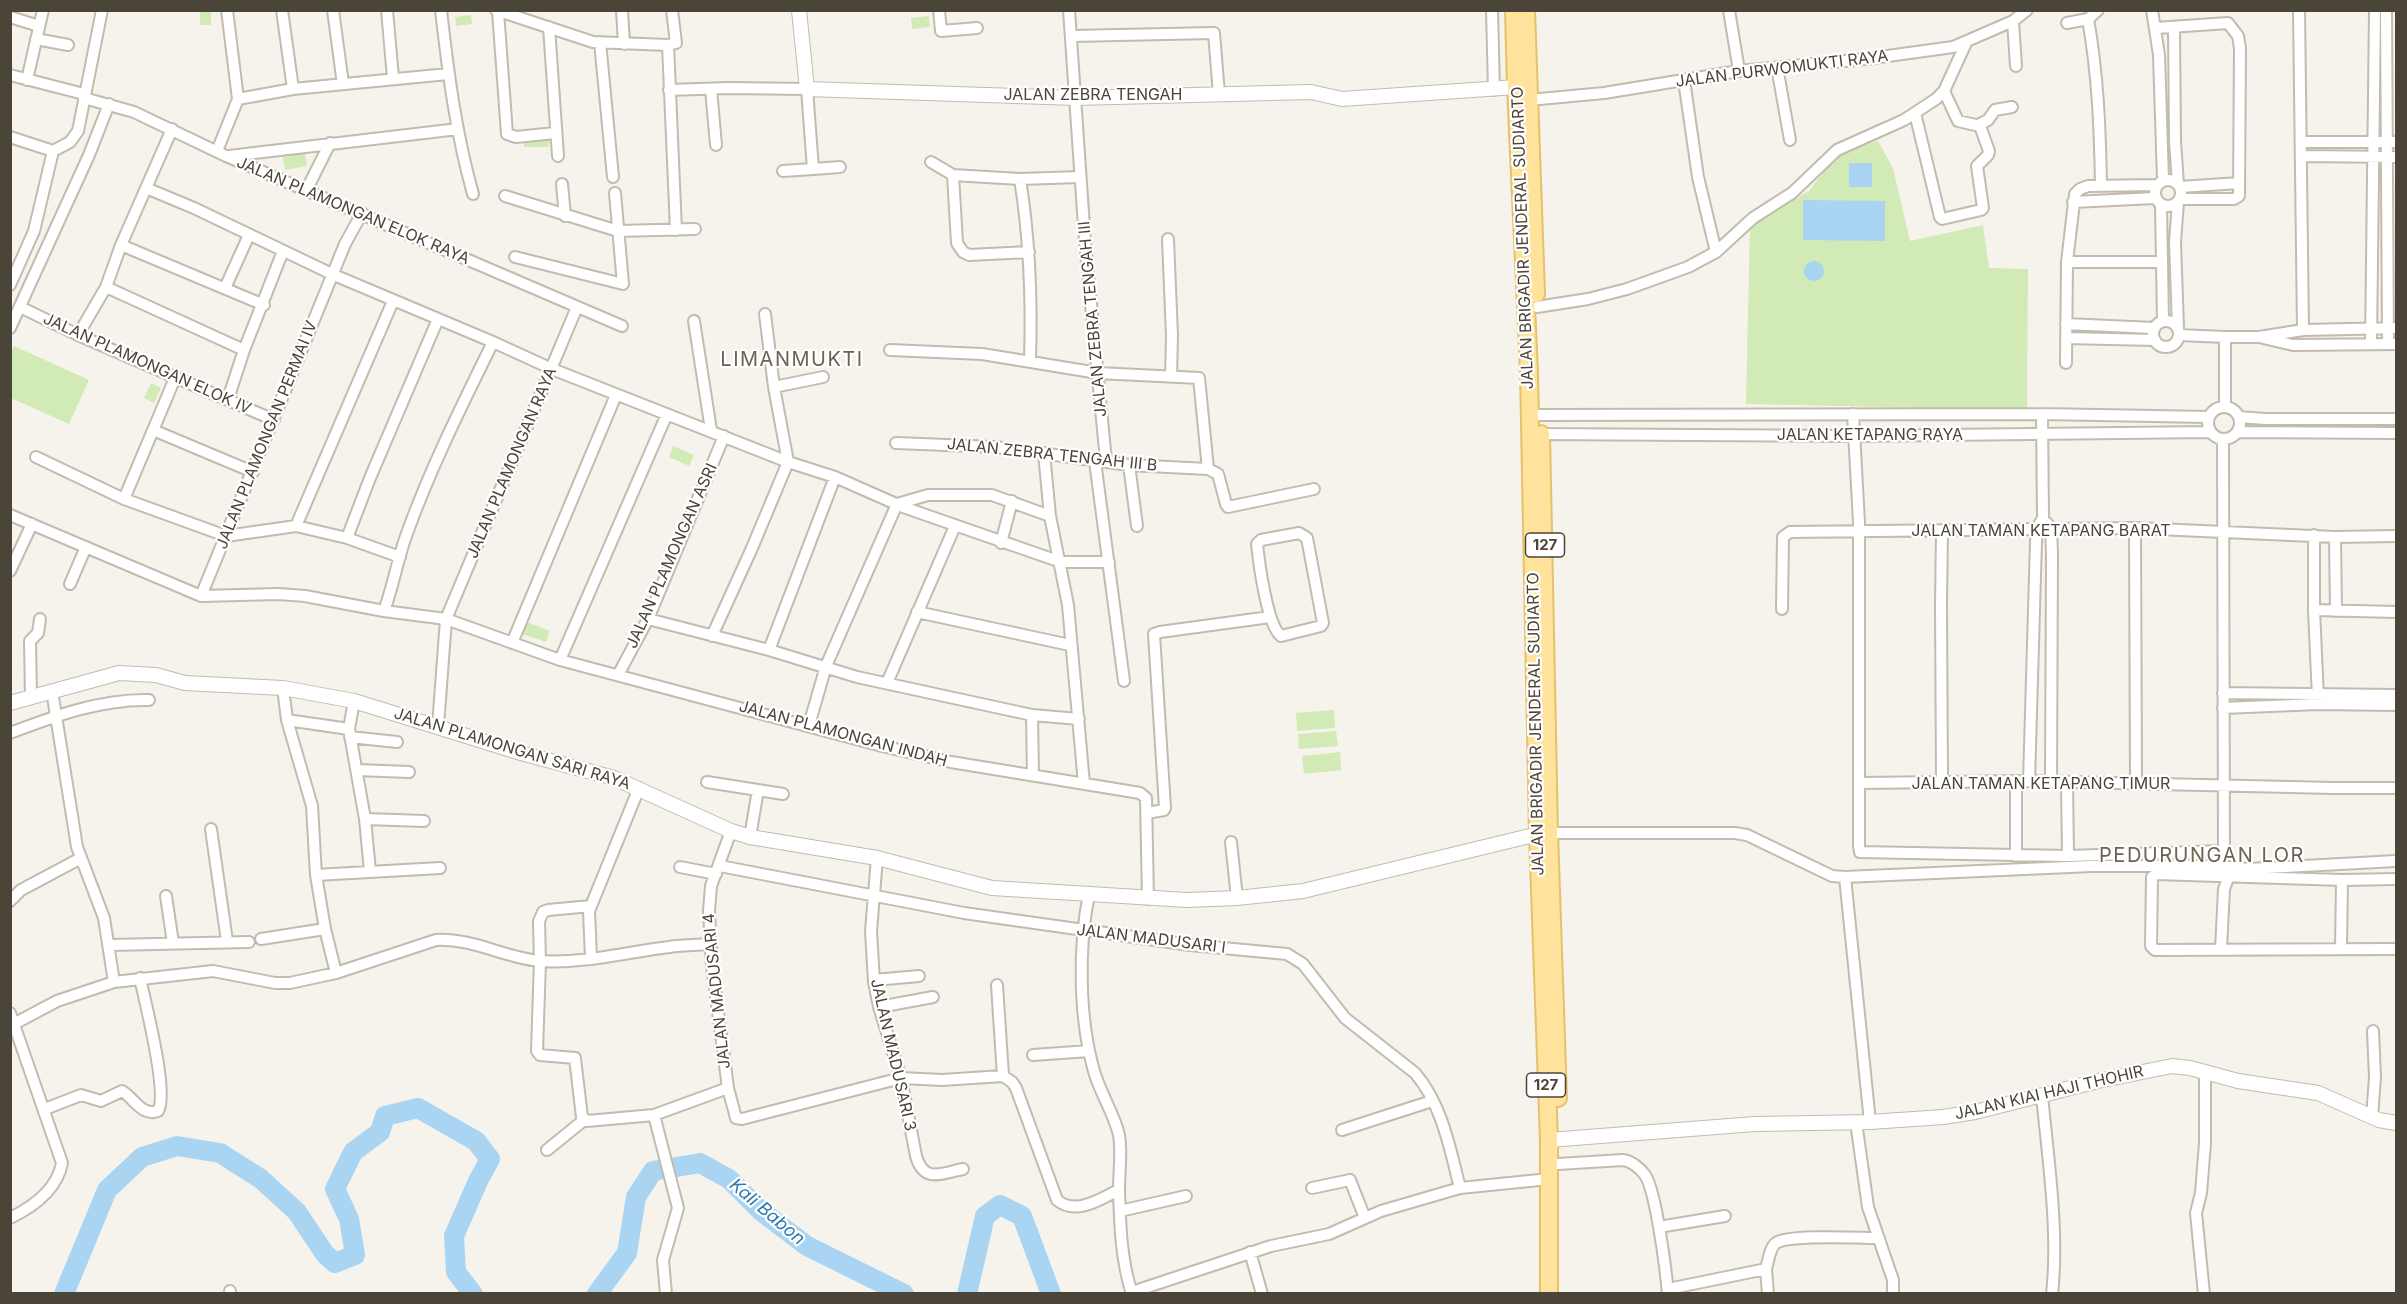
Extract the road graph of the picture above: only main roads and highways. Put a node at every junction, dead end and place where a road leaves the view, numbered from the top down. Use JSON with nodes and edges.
{"nodes":[{"id":1,"x":1515,"y":10,"type":"edge"},
{"id":2,"x":1526,"y":10,"type":"edge"},
{"id":3,"x":1535,"y":415,"type":"junction"},
{"id":4,"x":1554,"y":1140,"type":"junction"},
{"id":5,"x":1550,"y":1293,"type":"edge"},
{"id":6,"x":1559,"y":1293,"type":"edge"}],
"edges":[{"from":1,"to":3,"type":"main road","name":"JALAN BRIGADIR JENDERAL SUDIARTO","number":"127"},
{"from":2,"to":3,"type":"main road","name":"JALAN BRIGADIR JENDERAL SUDIARTO","number":"127"},
{"from":3,"to":4,"type":"main road","name":"JALAN BRIGADIR JENDERAL SUDIARTO","number":"127"},
{"from":4,"to":5,"type":"main road","name":"JALAN BRIGADIR JENDERAL SUDIARTO","number":"127"},
{"from":4,"to":6,"type":"main road","name":"JALAN BRIGADIR JENDERAL SUDIARTO","number":"127"}]}
